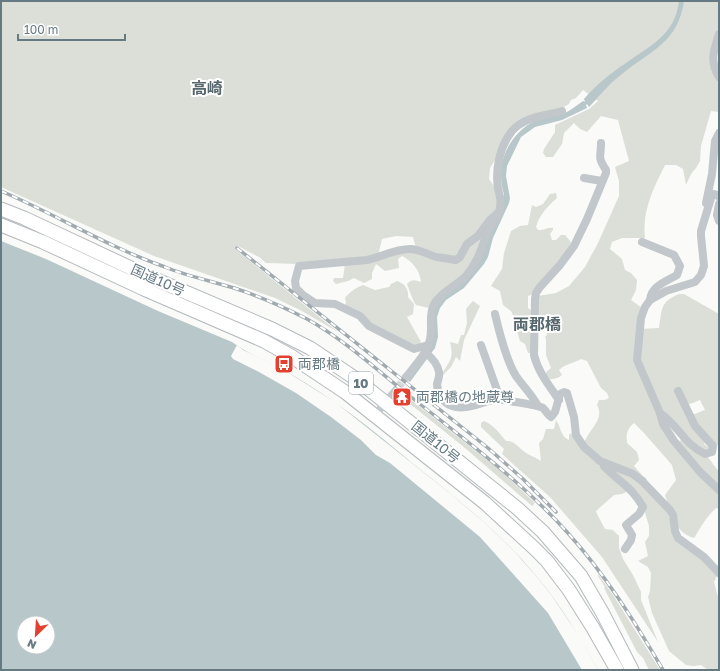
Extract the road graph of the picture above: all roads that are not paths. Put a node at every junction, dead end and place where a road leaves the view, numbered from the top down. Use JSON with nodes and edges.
{"nodes":[{"id":1,"x":719,"y":34,"type":"edge"},
{"id":2,"x":719,"y":77,"type":"edge"},
{"id":3,"x":562,"y":111,"type":"dead end"},
{"id":4,"x":719,"y":133,"type":"edge"},
{"id":5,"x":601,"y":143,"type":"dead end"},
{"id":6,"x":584,"y":178,"type":"dead end"},
{"id":7,"x":602,"y":181,"type":"junction"},
{"id":8,"x":719,"y":197,"type":"edge"},
{"id":9,"x":719,"y":204,"type":"edge"},
{"id":10,"x":1,"y":209,"type":"edge"},
{"id":11,"x":499,"y":212,"type":"junction"},
{"id":12,"x":707,"y":212,"type":"junction"},
{"id":13,"x":719,"y":221,"type":"edge"},
{"id":14,"x":1,"y":225,"type":"edge"},
{"id":15,"x":642,"y":242,"type":"dead end"},
{"id":16,"x":650,"y":300,"type":"junction"},
{"id":17,"x":495,"y":314,"type":"dead end"},
{"id":18,"x":481,"y":345,"type":"dead end"},
{"id":19,"x":427,"y":352,"type":"junction"},
{"id":20,"x":406,"y":378,"type":"tunnel mouth"},
{"id":21,"x":397,"y":390,"type":"tunnel mouth"},
{"id":22,"x":678,"y":391,"type":"dead end"},
{"id":23,"x":498,"y":400,"type":"junction"},
{"id":24,"x":559,"y":400,"type":"junction"},
{"id":25,"x":386,"y":403,"type":"junction"},
{"id":26,"x":538,"y":406,"type":"junction"},
{"id":27,"x":660,"y":413,"type":"junction"},
{"id":28,"x":375,"y":415,"type":"junction"},
{"id":29,"x":600,"y":461,"type":"junction"},
{"id":30,"x":719,"y":490,"type":"edge"},
{"id":31,"x":625,"y":549,"type":"dead end"},
{"id":32,"x":719,"y":573,"type":"edge"},
{"id":33,"x":617,"y":670,"type":"edge"},
{"id":34,"x":632,"y":670,"type":"edge"}],
"edges":[{"from":1,"to":2,"type":"street"},
{"from":3,"to":11,"type":"street"},
{"from":4,"to":12,"type":"street"},
{"from":5,"to":7,"type":"street"},
{"from":6,"to":7,"type":"street"},
{"from":7,"to":24,"type":"street"},
{"from":8,"to":12,"type":"street"},
{"from":9,"to":13,"type":"street"},
{"from":10,"to":25,"type":"highway","name":"国道10号","number":"10"},
{"from":11,"to":19,"type":"street"},
{"from":11,"to":19,"type":"street"},
{"from":12,"to":16,"type":"street"},
{"from":14,"to":28,"type":"highway","name":"国道10号","number":"10"},
{"from":15,"to":16,"type":"street"},
{"from":16,"to":27,"type":"street"},
{"from":17,"to":26,"type":"street"},
{"from":18,"to":23,"type":"street"},
{"from":19,"to":20,"type":"street"},
{"from":19,"to":23,"type":"street"},
{"from":21,"to":25,"type":"street"},
{"from":22,"to":27,"type":"street"},
{"from":23,"to":26,"type":"street"},
{"from":24,"to":26,"type":"street"},
{"from":24,"to":29,"type":"street"},
{"from":25,"to":28,"type":"street"},
{"from":25,"to":34,"type":"highway","name":"国道10号","number":"10"},
{"from":27,"to":30,"type":"street"},
{"from":28,"to":33,"type":"highway","name":"国道10号","number":"10"},
{"from":29,"to":31,"type":"street"},
{"from":29,"to":32,"type":"street"}]}
